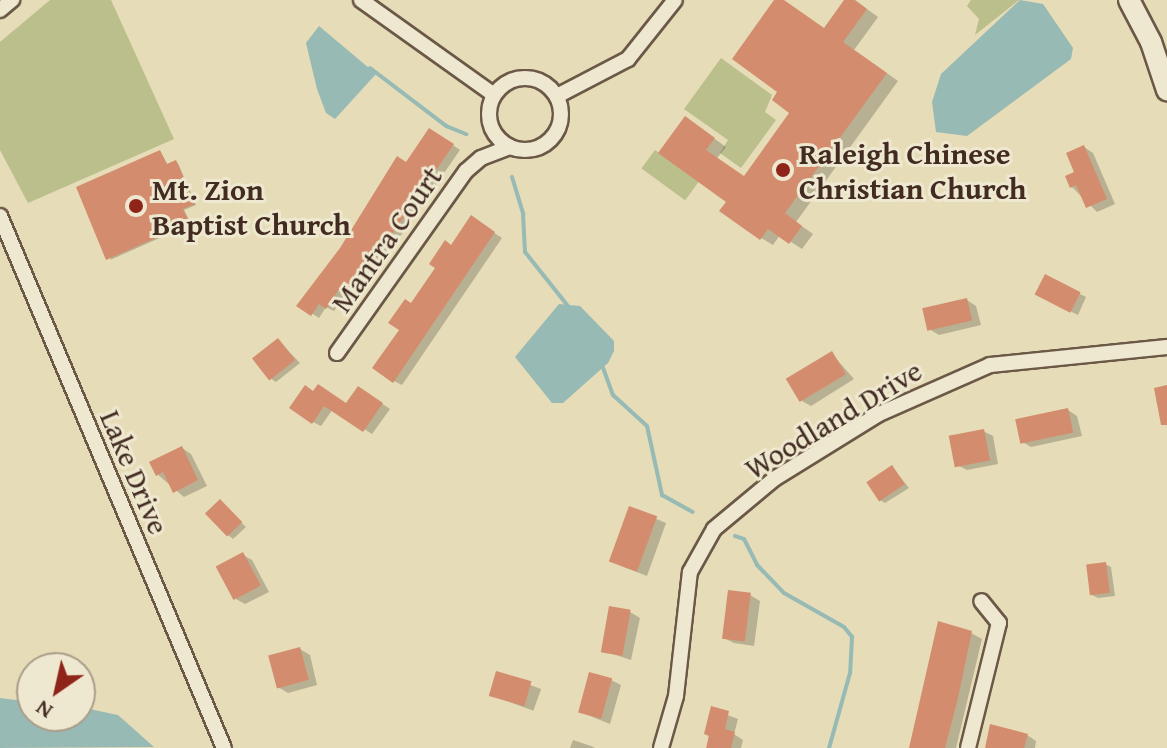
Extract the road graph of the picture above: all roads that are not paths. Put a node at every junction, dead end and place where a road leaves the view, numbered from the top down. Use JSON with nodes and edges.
{"nodes":[{"id":1,"x":12,"y":0,"type":"edge"},
{"id":2,"x":361,"y":0,"type":"edge"},
{"id":3,"x":675,"y":0,"type":"edge"},
{"id":4,"x":1129,"y":0,"type":"edge"},
{"id":5,"x":0,"y":10,"type":"edge"},
{"id":6,"x":1167,"y":90,"type":"edge"},
{"id":7,"x":493,"y":94,"type":"junction"},
{"id":8,"x":557,"y":96,"type":"junction"},
{"id":9,"x":492,"y":131,"type":"junction"},
{"id":10,"x":510,"y":147,"type":"junction"},
{"id":11,"x":481,"y":158,"type":"junction"},
{"id":12,"x":0,"y":216,"type":"edge"},
{"id":13,"x":1167,"y":347,"type":"edge"},
{"id":14,"x":337,"y":353,"type":"dead end"},
{"id":15,"x":981,"y":601,"type":"dead end"},
{"id":16,"x":219,"y":745,"type":"edge"},
{"id":17,"x":661,"y":748,"type":"edge"},
{"id":18,"x":968,"y":748,"type":"edge"}],
"edges":[{"from":1,"to":5,"type":"street"},
{"from":2,"to":7,"type":"street"},
{"from":3,"to":8,"type":"street"},
{"from":4,"to":6,"type":"main road"},
{"from":7,"to":8,"type":"street"},
{"from":7,"to":9,"type":"street"},
{"from":8,"to":10,"type":"street"},
{"from":9,"to":10,"type":"street"},
{"from":9,"to":11,"type":"street","name":"Mantra Court"},
{"from":10,"to":11,"type":"street","name":"Mantra Court"},
{"from":11,"to":14,"type":"street","name":"Mantra Court"},
{"from":12,"to":16,"type":"street","name":"Lake Drive"},
{"from":13,"to":17,"type":"street","name":"Woodland Drive"},
{"from":15,"to":18,"type":"street"}]}
